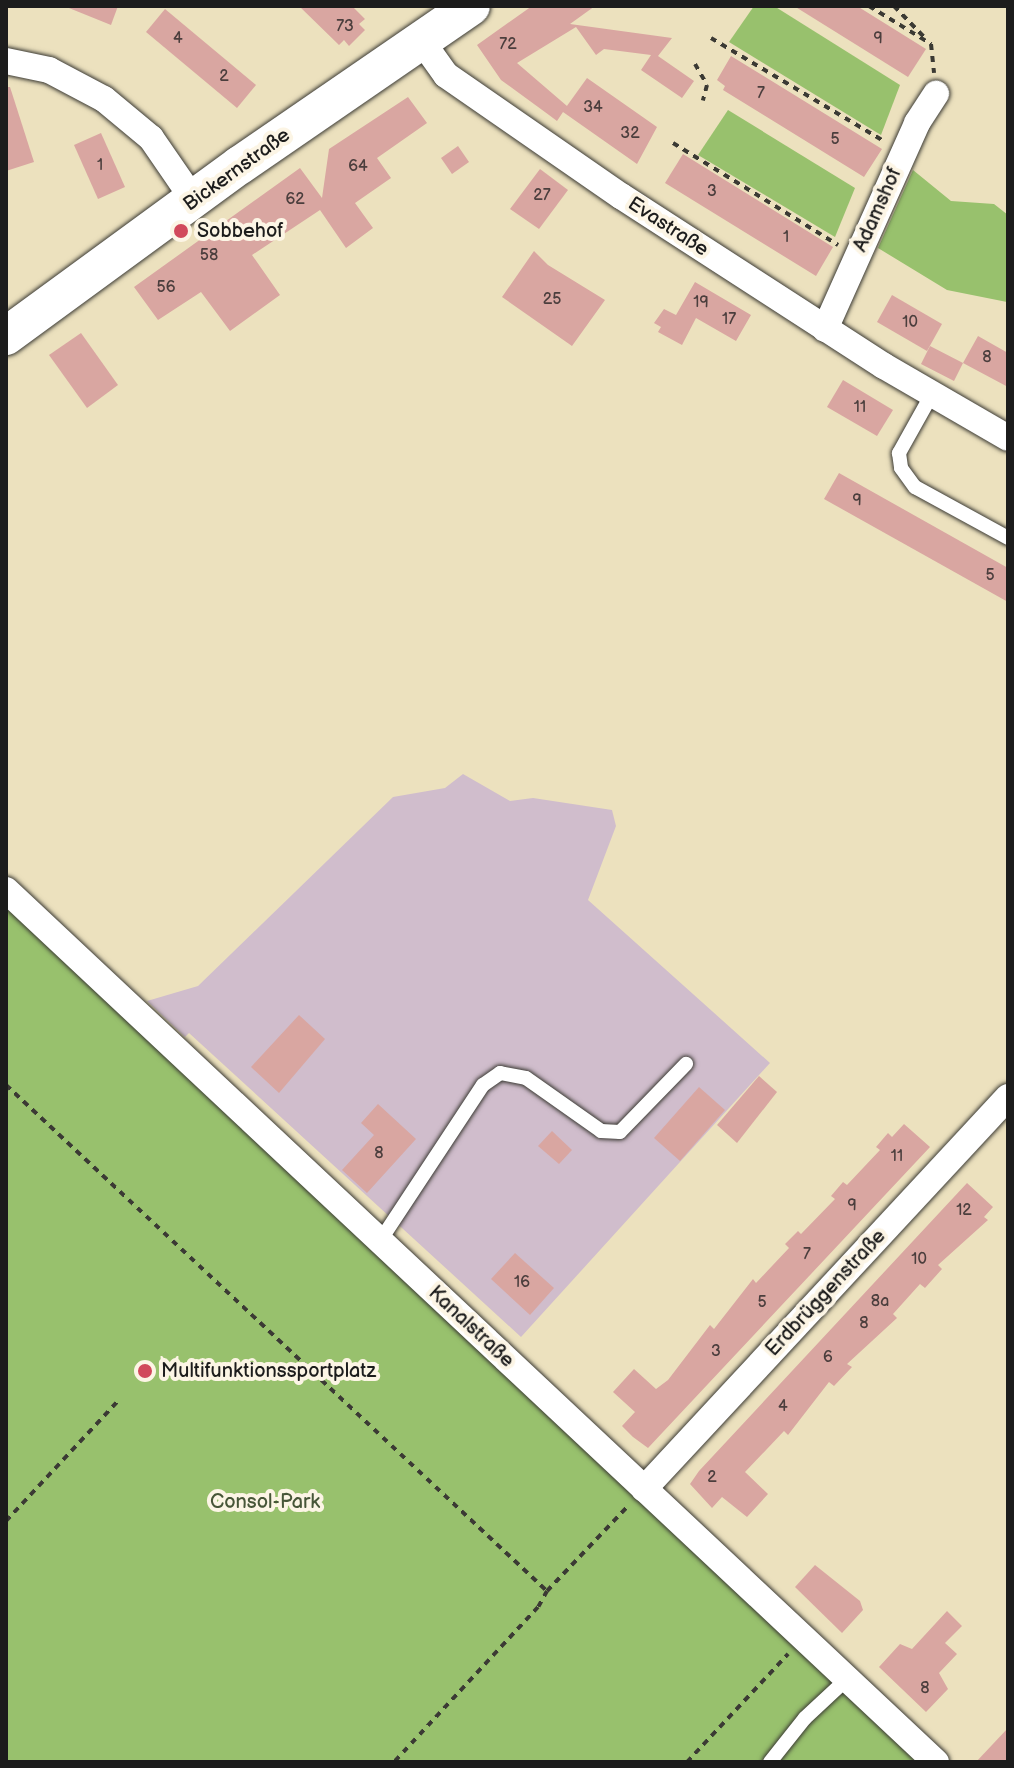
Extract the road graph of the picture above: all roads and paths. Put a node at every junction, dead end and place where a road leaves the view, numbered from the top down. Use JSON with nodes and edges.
{"nodes":[{"id":1,"x":471,"y":6,"type":"edge"},
{"id":2,"x":869,"y":6,"type":"edge"},
{"id":3,"x":894,"y":6,"type":"edge"},
{"id":4,"x":711,"y":38,"type":"dead end"},
{"id":5,"x":421,"y":40,"type":"junction"},
{"id":6,"x":931,"y":44,"type":"junction"},
{"id":7,"x":6,"y":61,"type":"edge"},
{"id":8,"x":695,"y":64,"type":"dead end"},
{"id":9,"x":936,"y":94,"type":"joint"},
{"id":10,"x":703,"y":100,"type":"dead end"},
{"id":11,"x":673,"y":143,"type":"dead end"},
{"id":12,"x":904,"y":153,"type":"junction"},
{"id":13,"x":193,"y":199,"type":"junction"},
{"id":14,"x":858,"y":257,"type":"junction"},
{"id":15,"x":825,"y":329,"type":"junction"},
{"id":16,"x":6,"y":336,"type":"edge"},
{"id":17,"x":932,"y":394,"type":"junction"},
{"id":18,"x":1008,"y":438,"type":"edge"},
{"id":19,"x":1008,"y":538,"type":"edge"},
{"id":20,"x":6,"y":890,"type":"edge"},
{"id":21,"x":686,"y":1064,"type":"dead end"},
{"id":22,"x":6,"y":1085,"type":"edge"},
{"id":23,"x":1008,"y":1097,"type":"edge"},
{"id":24,"x":380,"y":1241,"type":"junction"},
{"id":25,"x":119,"y":1400,"type":"dead end"},
{"id":26,"x":644,"y":1489,"type":"junction"},
{"id":27,"x":6,"y":1521,"type":"edge"},
{"id":28,"x":547,"y":1591,"type":"junction"},
{"id":29,"x":803,"y":1638,"type":"junction"},
{"id":30,"x":847,"y":1679,"type":"junction"},
{"id":31,"x":394,"y":1762,"type":"edge"},
{"id":32,"x":687,"y":1762,"type":"edge"},
{"id":33,"x":770,"y":1762,"type":"edge"},
{"id":34,"x":936,"y":1762,"type":"edge"}],
"edges":[{"from":1,"to":5,"type":"street","name":"Bickernstraße"},
{"from":2,"to":6,"type":"path"},
{"from":3,"to":6,"type":"path"},
{"from":4,"to":12,"type":"path"},
{"from":5,"to":13,"type":"street","name":"Bickernstraße"},
{"from":5,"to":15,"type":"street","name":"Evastraße"},
{"from":6,"to":9,"type":"path"},
{"from":7,"to":13,"type":"street"},
{"from":8,"to":10,"type":"path"},
{"from":9,"to":12,"type":"street","name":"Adamshof"},
{"from":11,"to":14,"type":"path"},
{"from":12,"to":14,"type":"street","name":"Adamshof"},
{"from":13,"to":16,"type":"street","name":"Bickernstraße"},
{"from":14,"to":15,"type":"street","name":"Adamshof"},
{"from":15,"to":17,"type":"street","name":"Evastraße"},
{"from":17,"to":18,"type":"street","name":"Evastraße"},
{"from":17,"to":19,"type":"lane"},
{"from":20,"to":24,"type":"street","name":"Kanalstraße"},
{"from":21,"to":24,"type":"lane"},
{"from":22,"to":28,"type":"path"},
{"from":23,"to":26,"type":"street","name":"Erdbrüggenstraße"},
{"from":24,"to":26,"type":"street","name":"Kanalstraße"},
{"from":25,"to":27,"type":"path"},
{"from":26,"to":28,"type":"path"},
{"from":26,"to":29,"type":"street","name":"Kanalstraße"},
{"from":28,"to":31,"type":"path"},
{"from":29,"to":30,"type":"street","name":"Kanalstraße"},
{"from":29,"to":32,"type":"path"},
{"from":30,"to":33,"type":"lane"},
{"from":30,"to":34,"type":"street","name":"Kanalstraße"}]}
